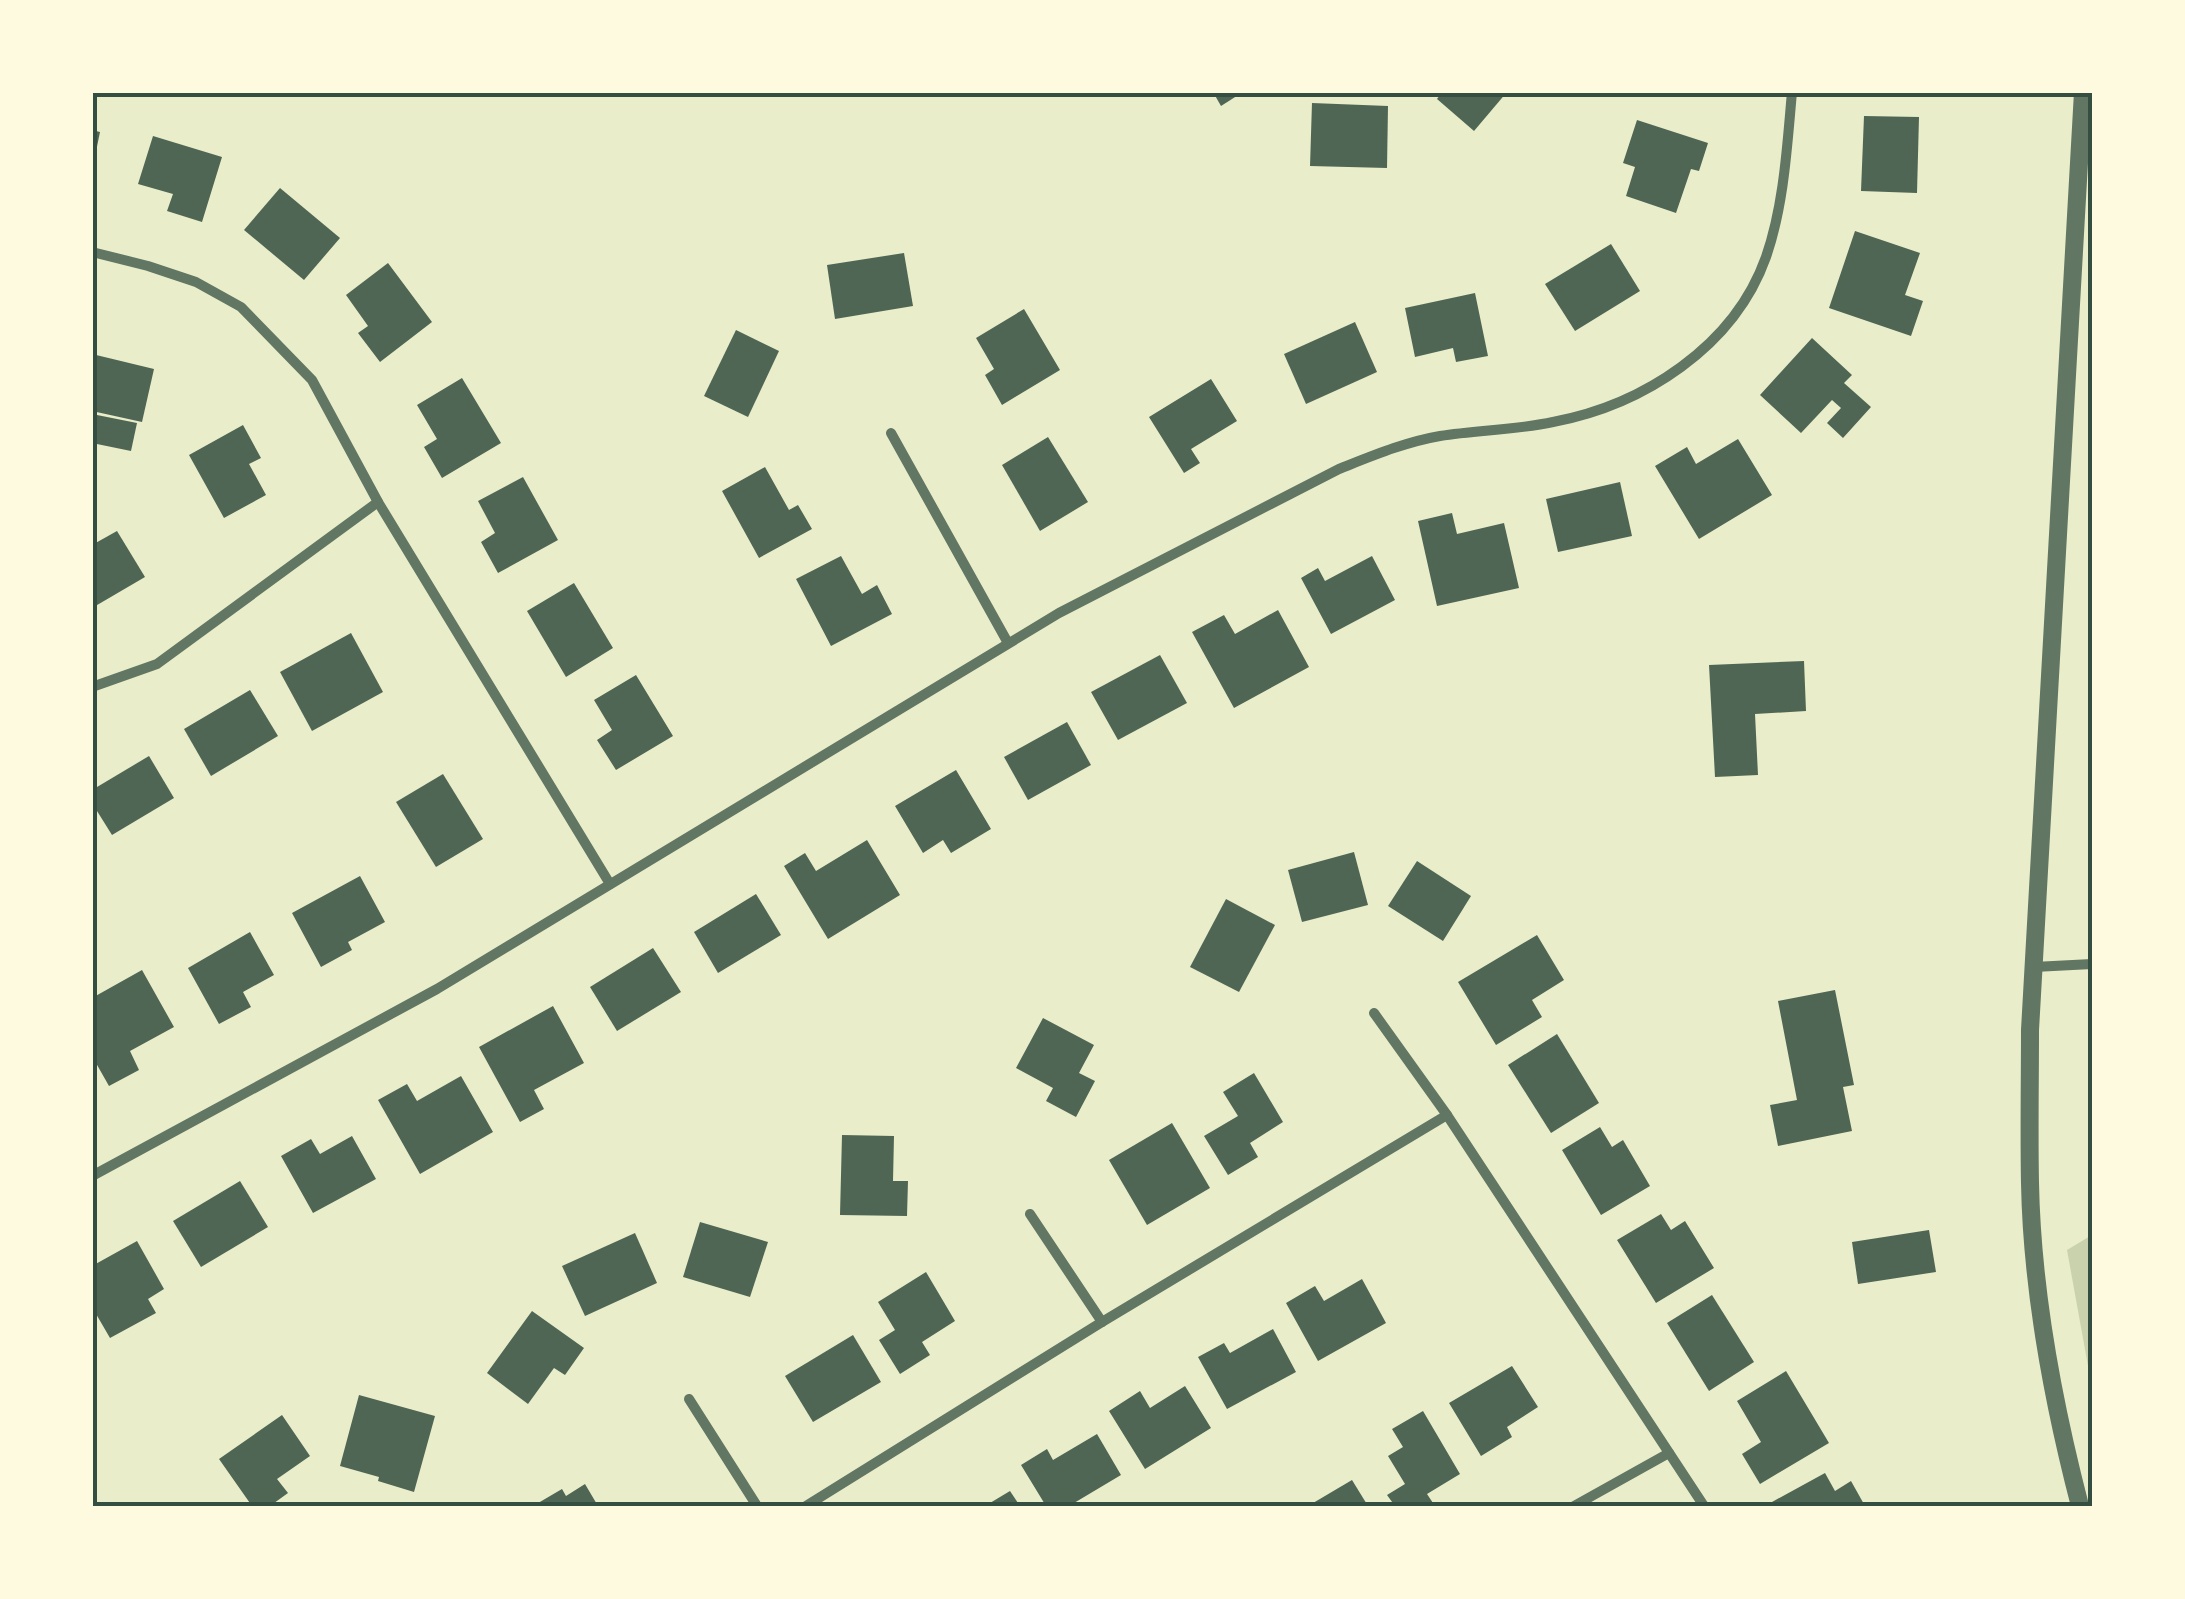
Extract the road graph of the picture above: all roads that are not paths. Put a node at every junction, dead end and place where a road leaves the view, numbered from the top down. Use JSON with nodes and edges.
{"nodes":[{"id":1,"x":1792,"y":92,"type":"edge"},
{"id":2,"x":2083,"y":92,"type":"edge"},
{"id":3,"x":92,"y":252,"type":"edge"},
{"id":4,"x":891,"y":434,"type":"dead end"},
{"id":5,"x":378,"y":502,"type":"junction"},
{"id":6,"x":1008,"y":643,"type":"junction"},
{"id":7,"x":92,"y":687,"type":"edge"},
{"id":8,"x":610,"y":884,"type":"junction"},
{"id":9,"x":2092,"y":964,"type":"edge"},
{"id":10,"x":2034,"y":966,"type":"junction"},
{"id":11,"x":1374,"y":1014,"type":"dead end"},
{"id":12,"x":1447,"y":1114,"type":"junction"},
{"id":13,"x":92,"y":1176,"type":"edge"},
{"id":14,"x":1030,"y":1214,"type":"dead end"},
{"id":15,"x":1102,"y":1322,"type":"junction"},
{"id":16,"x":689,"y":1399,"type":"dead end"},
{"id":17,"x":1669,"y":1453,"type":"junction"},
{"id":18,"x":757,"y":1506,"type":"edge"},
{"id":19,"x":806,"y":1506,"type":"edge"},
{"id":20,"x":1574,"y":1506,"type":"edge"},
{"id":21,"x":1704,"y":1506,"type":"edge"},
{"id":22,"x":2080,"y":1506,"type":"edge"}],
"edges":[{"from":1,"to":6,"type":"street"},
{"from":2,"to":10,"type":"street"},
{"from":3,"to":5,"type":"street"},
{"from":4,"to":6,"type":"street"},
{"from":5,"to":7,"type":"street"},
{"from":5,"to":8,"type":"street"},
{"from":6,"to":8,"type":"street"},
{"from":8,"to":13,"type":"street"},
{"from":9,"to":10,"type":"street"},
{"from":10,"to":22,"type":"street"},
{"from":11,"to":12,"type":"street"},
{"from":12,"to":15,"type":"street"},
{"from":12,"to":17,"type":"street"},
{"from":14,"to":15,"type":"street"},
{"from":15,"to":19,"type":"street"},
{"from":16,"to":18,"type":"street"},
{"from":17,"to":20,"type":"street"},
{"from":17,"to":21,"type":"street"}]}
